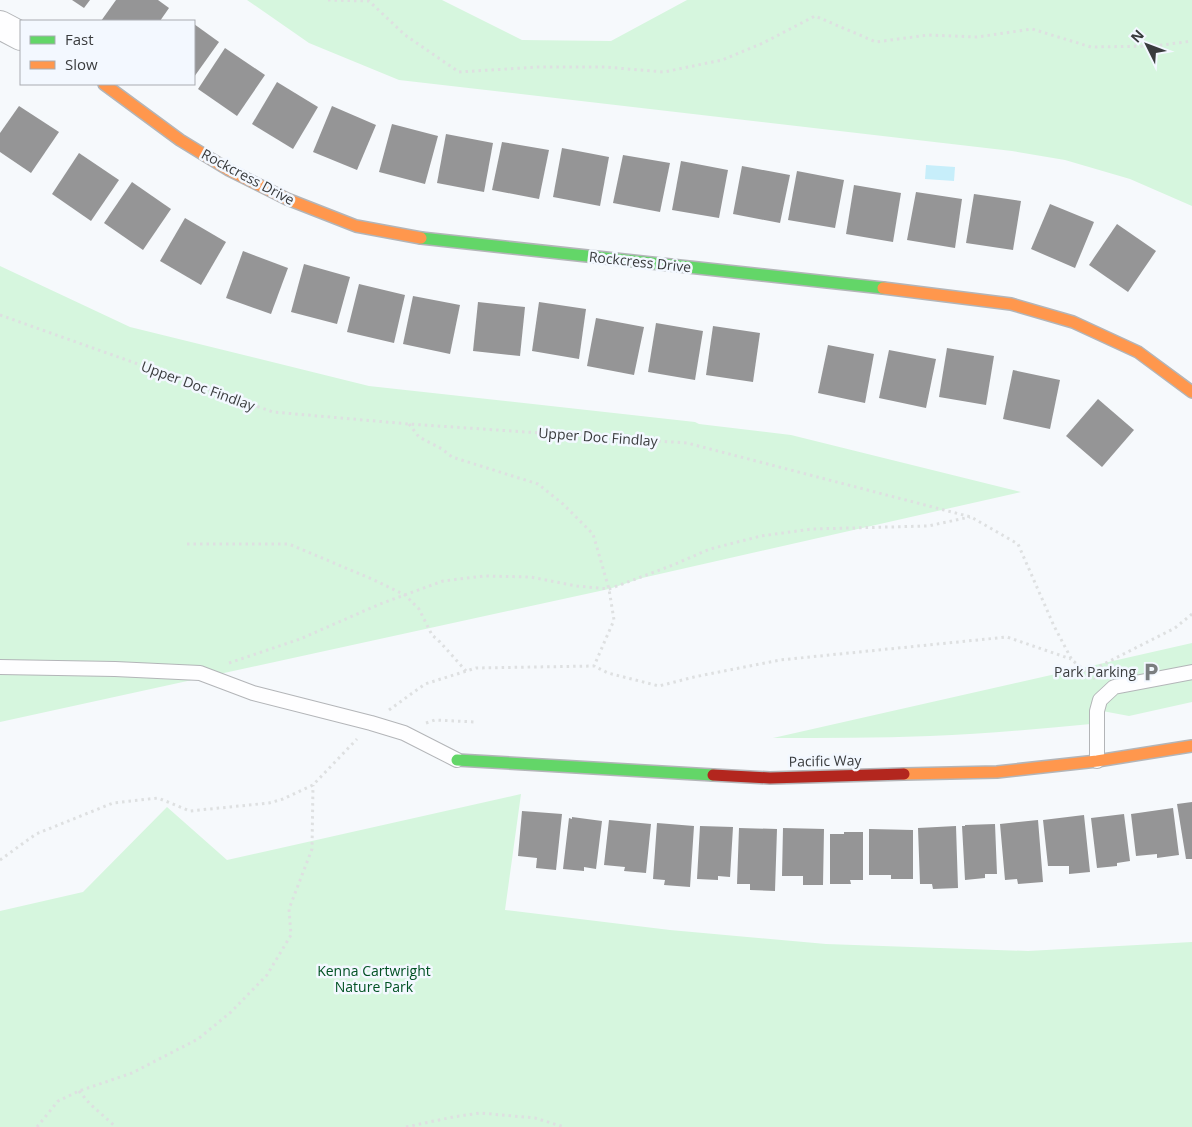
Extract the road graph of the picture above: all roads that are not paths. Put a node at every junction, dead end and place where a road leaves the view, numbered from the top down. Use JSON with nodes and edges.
{"nodes":[{"id":1,"x":0,"y":25,"type":"edge"},
{"id":2,"x":20,"y":35,"type":"edge"},
{"id":3,"x":105,"y":85,"type":"edge"},
{"id":4,"x":1192,"y":392,"type":"edge"},
{"id":5,"x":0,"y":668,"type":"edge"},
{"id":6,"x":1192,"y":672,"type":"edge"},
{"id":7,"x":1192,"y":746,"type":"edge"},
{"id":8,"x":457,"y":760,"type":"joint"},
{"id":9,"x":1097,"y":760,"type":"junction"}],
"edges":[{"from":1,"to":2,"type":"street"},
{"from":3,"to":4,"type":"street","name":"Rockcress Drive"},
{"from":5,"to":8,"type":"lane"},
{"from":6,"to":9,"type":"lane"},
{"from":7,"to":9,"type":"street","name":"Pacific Way"},
{"from":8,"to":9,"type":"street","name":"Pacific Way"}]}
